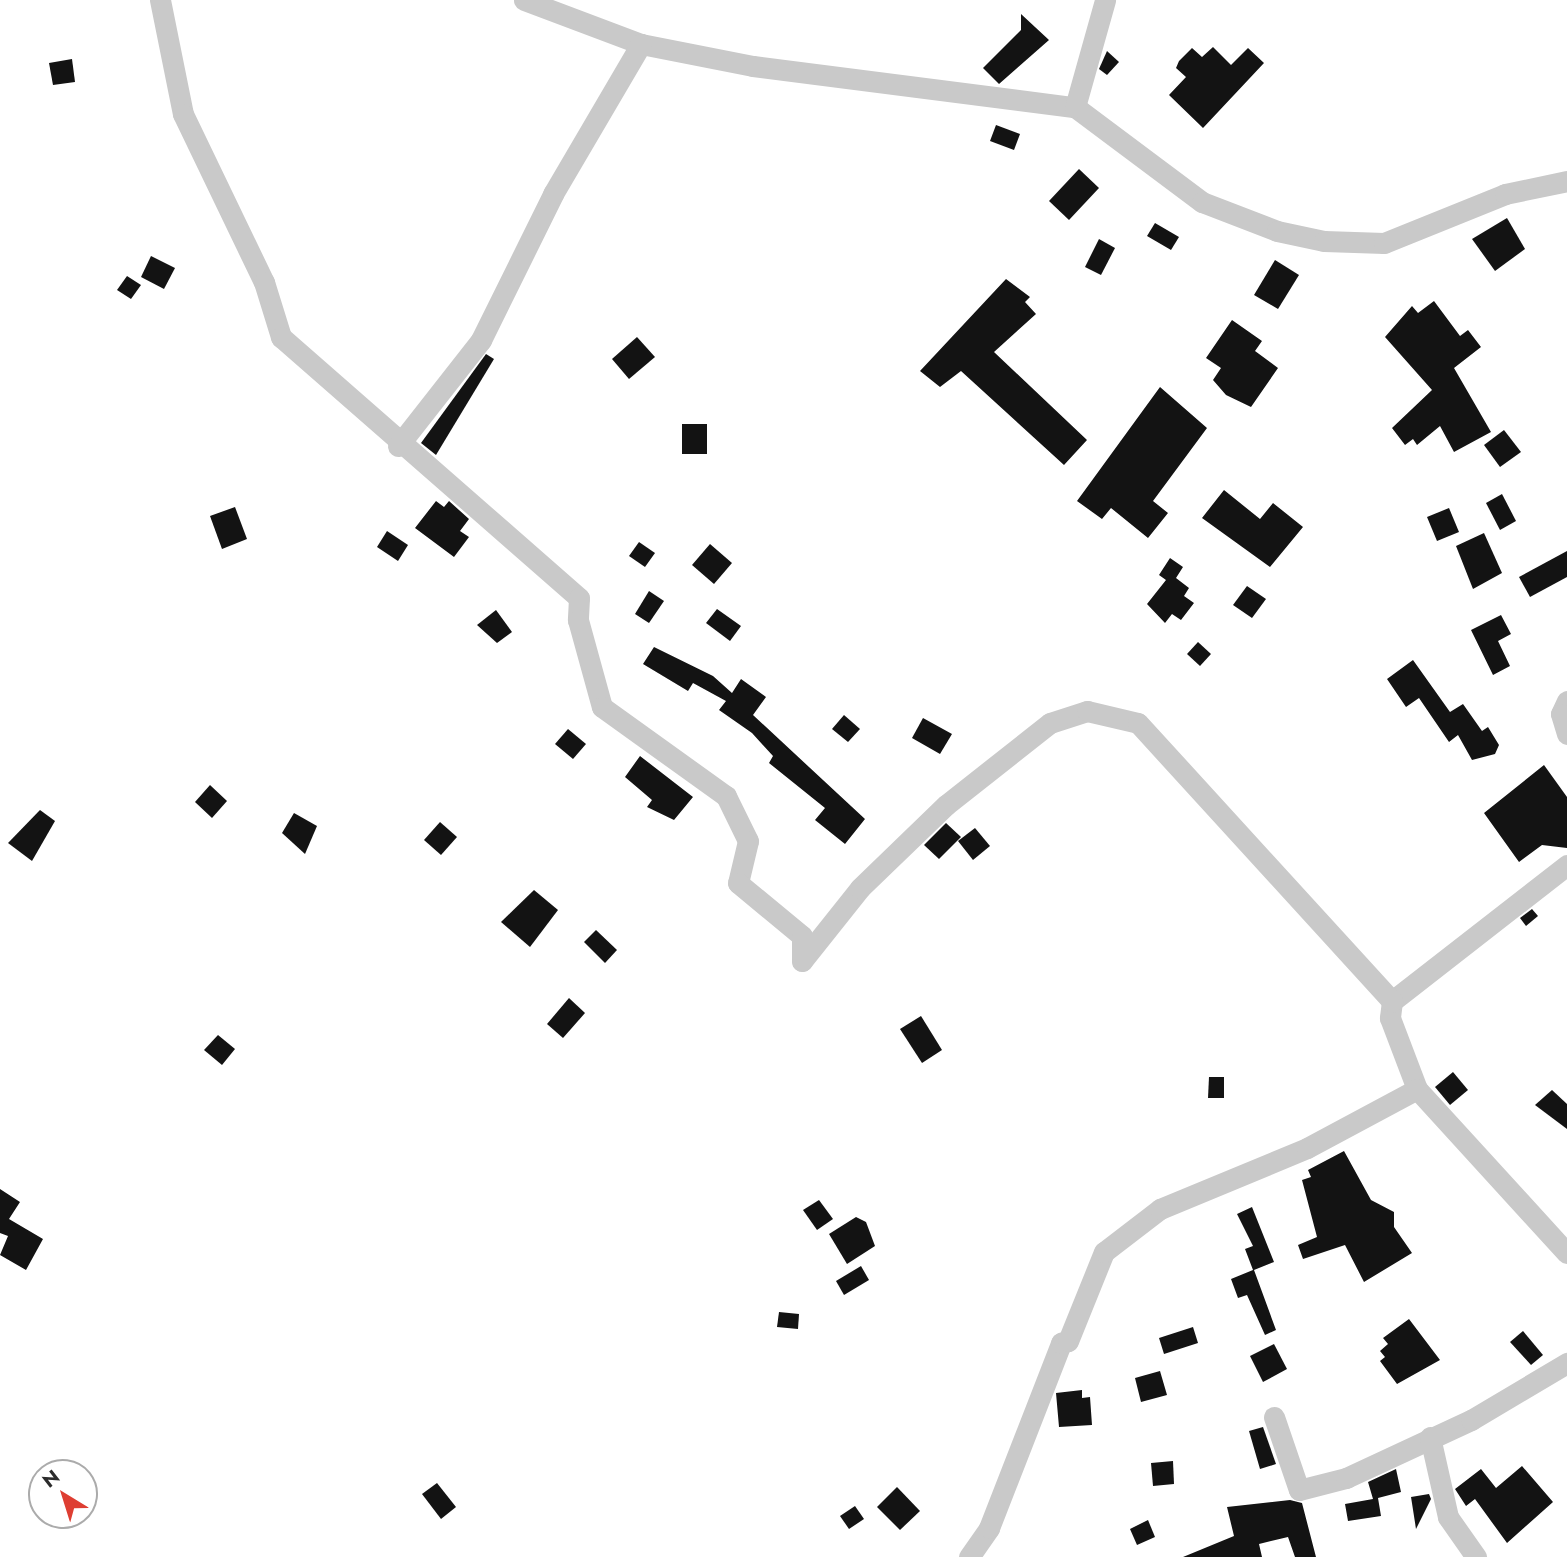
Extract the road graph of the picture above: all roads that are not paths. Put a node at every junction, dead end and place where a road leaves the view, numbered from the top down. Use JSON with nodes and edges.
{"nodes":[{"id":1,"x":160,"y":0,"type":"edge"},
{"id":2,"x":524,"y":0,"type":"edge"},
{"id":3,"x":1105,"y":0,"type":"edge"},
{"id":4,"x":641,"y":44,"type":"junction"},
{"id":5,"x":1075,"y":107,"type":"junction"},
{"id":6,"x":1567,"y":181,"type":"edge"},
{"id":7,"x":398,"y":446,"type":"junction"},
{"id":8,"x":1567,"y":701,"type":"edge"},
{"id":9,"x":1567,"y":734,"type":"edge"},
{"id":10,"x":1567,"y":865,"type":"edge"},
{"id":11,"x":1392,"y":1001,"type":"junction"},
{"id":12,"x":1417,"y":1089,"type":"junction"},
{"id":13,"x":1567,"y":1253,"type":"edge"},
{"id":14,"x":1567,"y":1363,"type":"edge"},
{"id":15,"x":1274,"y":1417,"type":"dead end"},
{"id":16,"x":1430,"y":1437,"type":"junction"},
{"id":17,"x":970,"y":1557,"type":"edge"},
{"id":18,"x":1476,"y":1557,"type":"edge"}],
"edges":[{"from":1,"to":7,"type":"street"},
{"from":2,"to":4,"type":"street"},
{"from":3,"to":5,"type":"street"},
{"from":4,"to":5,"type":"street"},
{"from":4,"to":7,"type":"street"},
{"from":5,"to":6,"type":"street"},
{"from":7,"to":11,"type":"street"},
{"from":8,"to":9,"type":"street"},
{"from":10,"to":11,"type":"street"},
{"from":11,"to":12,"type":"street"},
{"from":12,"to":13,"type":"street"},
{"from":12,"to":17,"type":"street"},
{"from":14,"to":16,"type":"street"},
{"from":15,"to":16,"type":"street"},
{"from":16,"to":18,"type":"street"}]}
